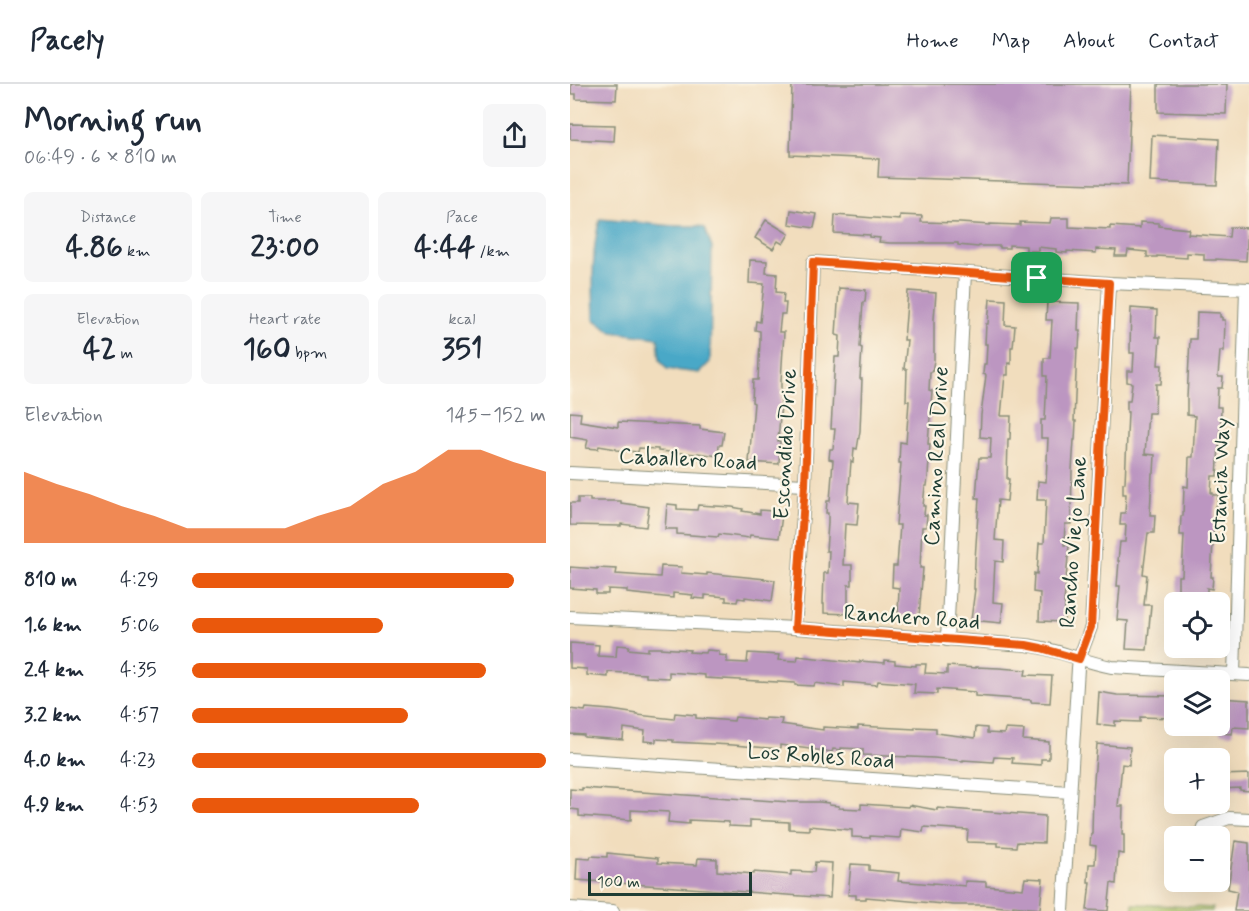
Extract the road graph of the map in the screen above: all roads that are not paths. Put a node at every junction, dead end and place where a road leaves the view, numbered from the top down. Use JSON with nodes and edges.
{"nodes":[{"id":1,"x":965,"y":273,"type":"junction"},
{"id":2,"x":1109,"y":283,"type":"junction"},
{"id":3,"x":1248,"y":289,"type":"edge"},
{"id":4,"x":570,"y":473,"type":"edge"},
{"id":5,"x":805,"y":485,"type":"junction"},
{"id":6,"x":570,"y":617,"type":"edge"},
{"id":7,"x":795,"y":628,"type":"junction"},
{"id":8,"x":947,"y":640,"type":"junction"},
{"id":9,"x":1079,"y":659,"type":"junction"},
{"id":10,"x":1234,"y":674,"type":"junction"},
{"id":11,"x":1249,"y":675,"type":"edge"},
{"id":12,"x":570,"y":759,"type":"edge"},
{"id":13,"x":1070,"y":792,"type":"junction"},
{"id":14,"x":1249,"y":819,"type":"edge"},
{"id":15,"x":1206,"y":826,"type":"edge"},
{"id":16,"x":570,"y":908,"type":"edge"},
{"id":17,"x":613,"y":911,"type":"edge"},
{"id":18,"x":1063,"y":911,"type":"edge"}],
"edges":[{"from":1,"to":2,"type":"street"},
{"from":1,"to":5,"type":"street","name":"Escondido Drive"},
{"from":1,"to":8,"type":"street","name":"Camino Real Drive"},
{"from":2,"to":3,"type":"street"},
{"from":2,"to":9,"type":"street","name":"Rancho Viejo Lane"},
{"from":3,"to":10,"type":"street","name":"Estancia Way"},
{"from":4,"to":5,"type":"street","name":"Caballero Road"},
{"from":5,"to":7,"type":"street","name":"Escondido Drive"},
{"from":6,"to":7,"type":"street","name":"Ranchero Road"},
{"from":7,"to":8,"type":"street","name":"Ranchero Road"},
{"from":8,"to":9,"type":"street","name":"Ranchero Road"},
{"from":9,"to":10,"type":"street","name":"Ranchero Road"},
{"from":9,"to":13,"type":"street","name":"Rancho Viejo Lane"},
{"from":10,"to":11,"type":"street","name":"Ranchero Road"},
{"from":12,"to":13,"type":"street","name":"Los Robles Road"},
{"from":13,"to":18,"type":"street","name":"Rancho Viejo Lane"},
{"from":14,"to":15,"type":"street"},
{"from":16,"to":17,"type":"street"}]}
